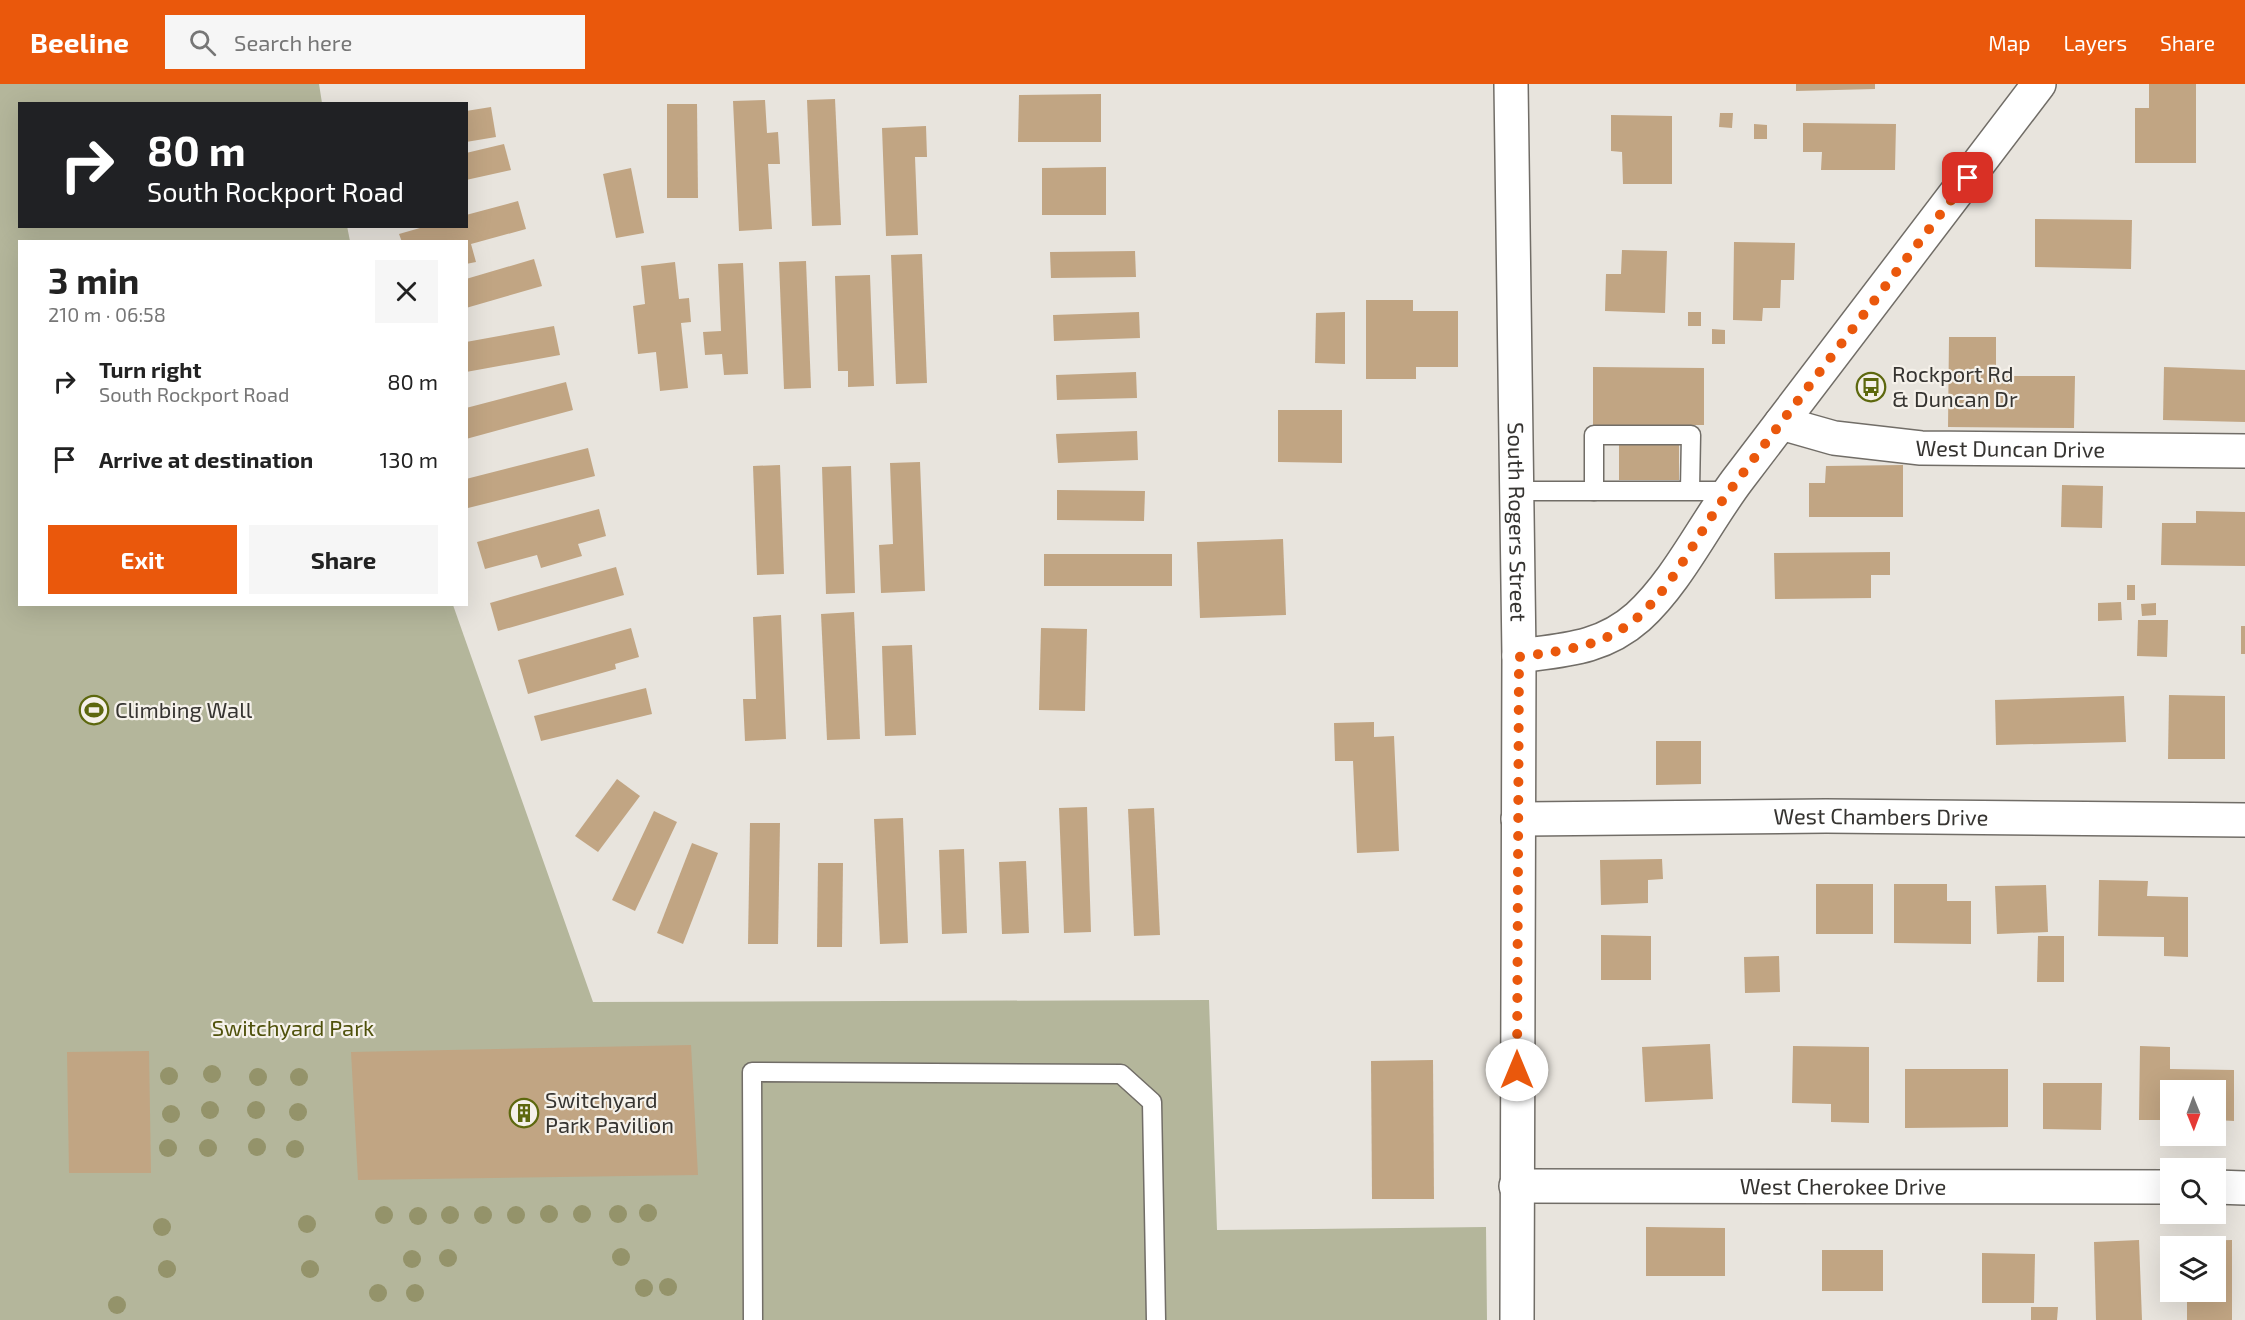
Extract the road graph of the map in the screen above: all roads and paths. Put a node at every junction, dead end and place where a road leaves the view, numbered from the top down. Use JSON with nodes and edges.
{"nodes":[{"id":1,"x":1511,"y":84,"type":"edge"},
{"id":2,"x":2040,"y":84,"type":"edge"},
{"id":3,"x":1780,"y":423,"type":"junction"},
{"id":4,"x":2245,"y":451,"type":"edge"},
{"id":5,"x":1690,"y":490,"type":"junction"},
{"id":6,"x":1516,"y":491,"type":"junction"},
{"id":7,"x":1594,"y":491,"type":"junction"},
{"id":8,"x":1729,"y":491,"type":"junction"},
{"id":9,"x":1519,"y":657,"type":"junction"},
{"id":10,"x":1518,"y":819,"type":"junction"},
{"id":11,"x":2245,"y":820,"type":"edge"},
{"id":12,"x":1516,"y":1186,"type":"junction"},
{"id":13,"x":2160,"y":1187,"type":"edge"},
{"id":14,"x":2226,"y":1187,"type":"edge"},
{"id":15,"x":2245,"y":1188,"type":"edge"},
{"id":16,"x":753,"y":1320,"type":"edge"},
{"id":17,"x":1156,"y":1320,"type":"edge"},
{"id":18,"x":1516,"y":1320,"type":"edge"}],
"edges":[{"from":1,"to":6,"type":"street","name":"South Rogers Street"},
{"from":2,"to":3,"type":"street"},
{"from":3,"to":4,"type":"street","name":"West Duncan Drive"},
{"from":3,"to":8,"type":"street"},
{"from":5,"to":7,"type":"lane"},
{"from":5,"to":7,"type":"lane"},
{"from":5,"to":8,"type":"lane"},
{"from":6,"to":7,"type":"lane"},
{"from":6,"to":9,"type":"street","name":"South Rogers Street"},
{"from":8,"to":9,"type":"street"},
{"from":9,"to":10,"type":"street","name":"South Rogers Street"},
{"from":10,"to":11,"type":"street","name":"West Chambers Drive"},
{"from":10,"to":12,"type":"street","name":"South Rogers Street"},
{"from":12,"to":13,"type":"street","name":"West Cherokee Drive"},
{"from":12,"to":18,"type":"street","name":"South Rogers Street"},
{"from":14,"to":15,"type":"street"},
{"from":16,"to":17,"type":"lane"}]}
